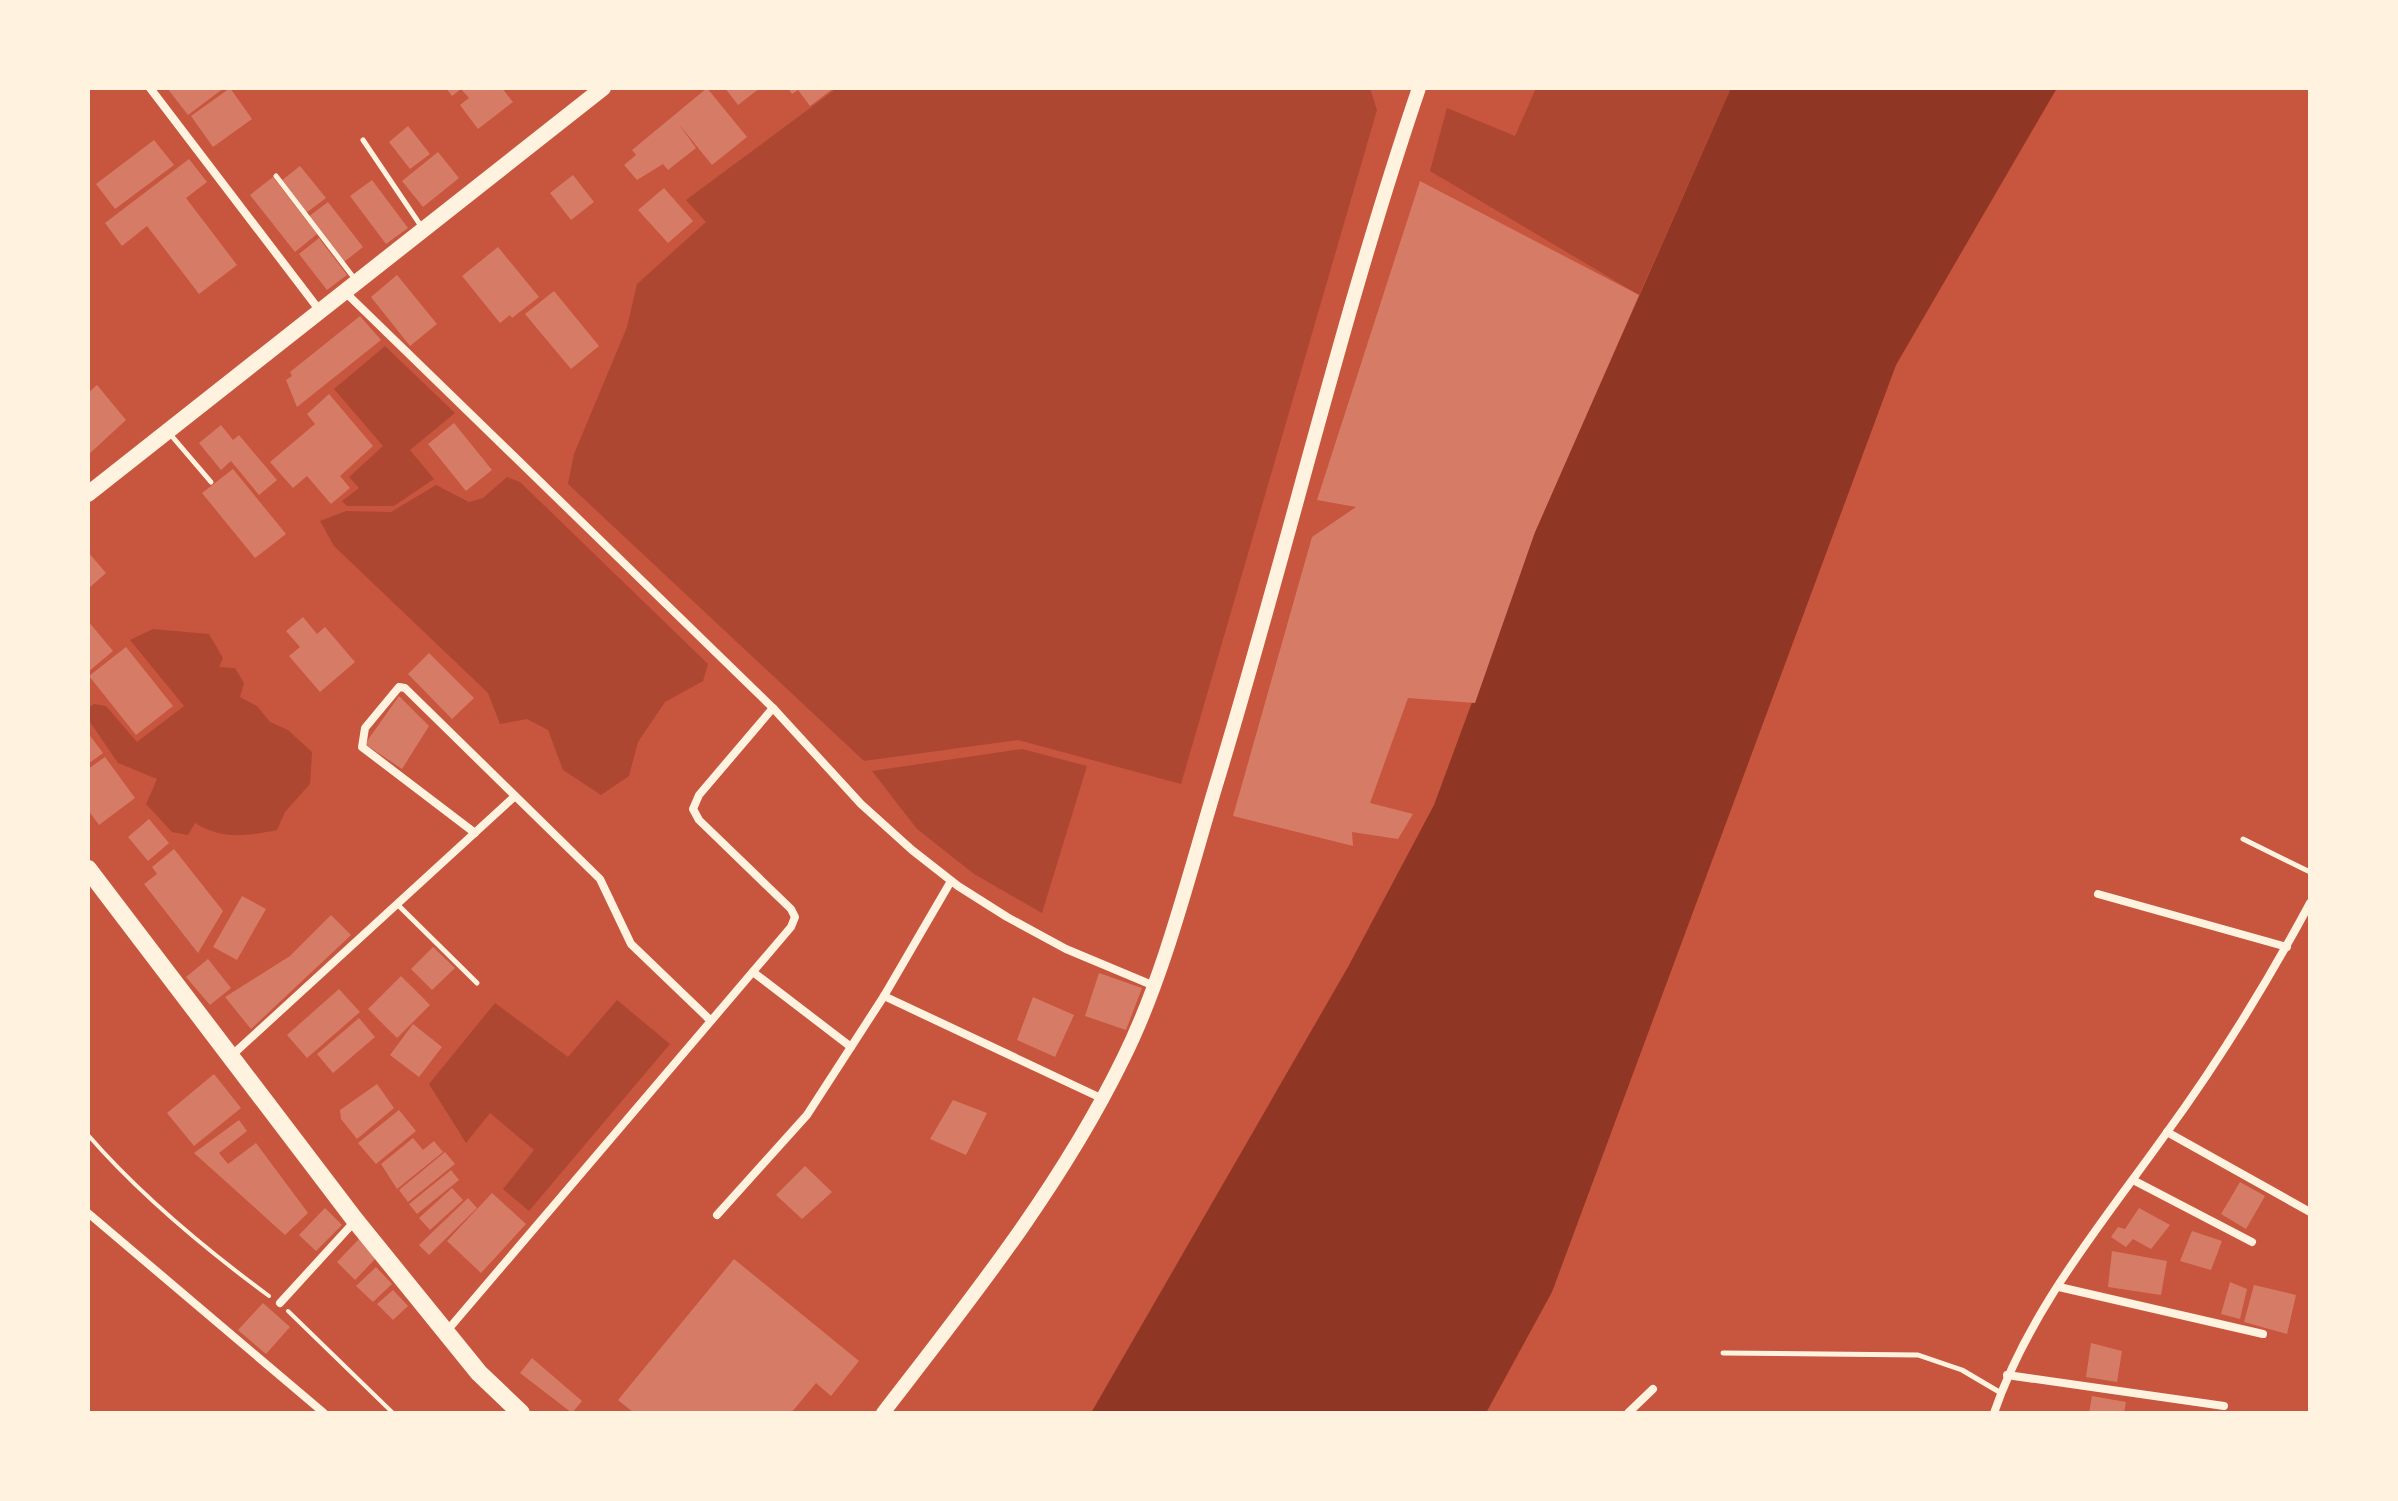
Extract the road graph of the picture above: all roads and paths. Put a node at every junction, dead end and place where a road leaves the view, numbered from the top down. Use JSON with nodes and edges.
{"nodes":[{"id":1,"x":150,"y":88,"type":"edge"},
{"id":2,"x":603,"y":88,"type":"edge"},
{"id":3,"x":1419,"y":88,"type":"edge"},
{"id":4,"x":363,"y":140,"type":"dead end"},
{"id":5,"x":276,"y":176,"type":"dead end"},
{"id":6,"x":424,"y":230,"type":"junction"},
{"id":7,"x":351,"y":287,"type":"junction"},
{"id":8,"x":320,"y":311,"type":"junction"},
{"id":9,"x":167,"y":431,"type":"junction"},
{"id":10,"x":211,"y":482,"type":"dead end"},
{"id":11,"x":88,"y":494,"type":"edge"},
{"id":12,"x":773,"y":708,"type":"junction"},
{"id":13,"x":515,"y":796,"type":"junction"},
{"id":14,"x":475,"y":833,"type":"junction"},
{"id":15,"x":2243,"y":839,"type":"dead end"},
{"id":16,"x":88,"y":869,"type":"edge"},
{"id":17,"x":2310,"y":872,"type":"edge"},
{"id":18,"x":951,"y":881,"type":"junction"},
{"id":19,"x":2098,"y":894,"type":"dead end"},
{"id":20,"x":2310,"y":903,"type":"edge"},
{"id":21,"x":397,"y":904,"type":"junction"},
{"id":22,"x":2287,"y":947,"type":"junction"},
{"id":23,"x":753,"y":972,"type":"junction"},
{"id":24,"x":477,"y":983,"type":"dead end"},
{"id":25,"x":1152,"y":985,"type":"junction"},
{"id":26,"x":884,"y":996,"type":"junction"},
{"id":27,"x":709,"y":1019,"type":"junction"},
{"id":28,"x":851,"y":1047,"type":"junction"},
{"id":29,"x":229,"y":1058,"type":"junction"},
{"id":30,"x":1103,"y":1099,"type":"junction"},
{"id":31,"x":2167,"y":1132,"type":"junction"},
{"id":32,"x":88,"y":1135,"type":"edge"},
{"id":33,"x":2133,"y":1180,"type":"junction"},
{"id":34,"x":2310,"y":1212,"type":"edge"},
{"id":35,"x":88,"y":1213,"type":"edge"},
{"id":36,"x":717,"y":1215,"type":"dead end"},
{"id":37,"x":355,"y":1220,"type":"junction"},
{"id":38,"x":2252,"y":1242,"type":"dead end"},
{"id":39,"x":2059,"y":1287,"type":"junction"},
{"id":40,"x":280,"y":1303,"type":"junction"},
{"id":41,"x":445,"y":1332,"type":"junction"},
{"id":42,"x":2263,"y":1334,"type":"dead end"},
{"id":43,"x":1723,"y":1353,"type":"dead end"},
{"id":44,"x":2007,"y":1375,"type":"junction"},
{"id":45,"x":1653,"y":1389,"type":"dead end"},
{"id":46,"x":2001,"y":1393,"type":"junction"},
{"id":47,"x":2224,"y":1406,"type":"dead end"},
{"id":48,"x":324,"y":1413,"type":"edge"},
{"id":49,"x":393,"y":1413,"type":"edge"},
{"id":50,"x":521,"y":1413,"type":"edge"},
{"id":51,"x":883,"y":1413,"type":"edge"},
{"id":52,"x":1628,"y":1413,"type":"edge"},
{"id":53,"x":1994,"y":1413,"type":"edge"}],
"edges":[{"from":1,"to":8,"type":"street"},
{"from":2,"to":6,"type":"main road"},
{"from":3,"to":25,"type":"street"},
{"from":4,"to":6,"type":"lane"},
{"from":5,"to":7,"type":"lane"},
{"from":6,"to":7,"type":"main road"},
{"from":7,"to":8,"type":"main road"},
{"from":7,"to":12,"type":"street"},
{"from":8,"to":9,"type":"main road"},
{"from":9,"to":10,"type":"lane"},
{"from":9,"to":11,"type":"main road"},
{"from":12,"to":18,"type":"street"},
{"from":12,"to":23,"type":"street"},
{"from":13,"to":14,"type":"street"},
{"from":13,"to":14,"type":"street"},
{"from":13,"to":27,"type":"street"},
{"from":14,"to":21,"type":"street"},
{"from":15,"to":17,"type":"lane"},
{"from":16,"to":29,"type":"main road"},
{"from":18,"to":25,"type":"street"},
{"from":18,"to":26,"type":"street"},
{"from":19,"to":22,"type":"street"},
{"from":20,"to":22,"type":"street"},
{"from":21,"to":24,"type":"lane"},
{"from":21,"to":29,"type":"street"},
{"from":22,"to":31,"type":"street"},
{"from":23,"to":27,"type":"street"},
{"from":23,"to":28,"type":"street"},
{"from":25,"to":30,"type":"street"},
{"from":26,"to":28,"type":"street"},
{"from":26,"to":30,"type":"street"},
{"from":27,"to":41,"type":"street"},
{"from":28,"to":36,"type":"street"},
{"from":29,"to":37,"type":"main road"},
{"from":30,"to":51,"type":"street"},
{"from":31,"to":33,"type":"street"},
{"from":31,"to":34,"type":"street"},
{"from":32,"to":40,"type":"path"},
{"from":33,"to":38,"type":"street"},
{"from":33,"to":39,"type":"street"},
{"from":35,"to":48,"type":"street"},
{"from":37,"to":40,"type":"street"},
{"from":37,"to":41,"type":"main road"},
{"from":39,"to":42,"type":"street"},
{"from":39,"to":44,"type":"street"},
{"from":40,"to":49,"type":"path"},
{"from":41,"to":50,"type":"main road"},
{"from":43,"to":46,"type":"lane"},
{"from":44,"to":46,"type":"street"},
{"from":44,"to":47,"type":"street"},
{"from":45,"to":52,"type":"street"},
{"from":46,"to":53,"type":"street"}]}
